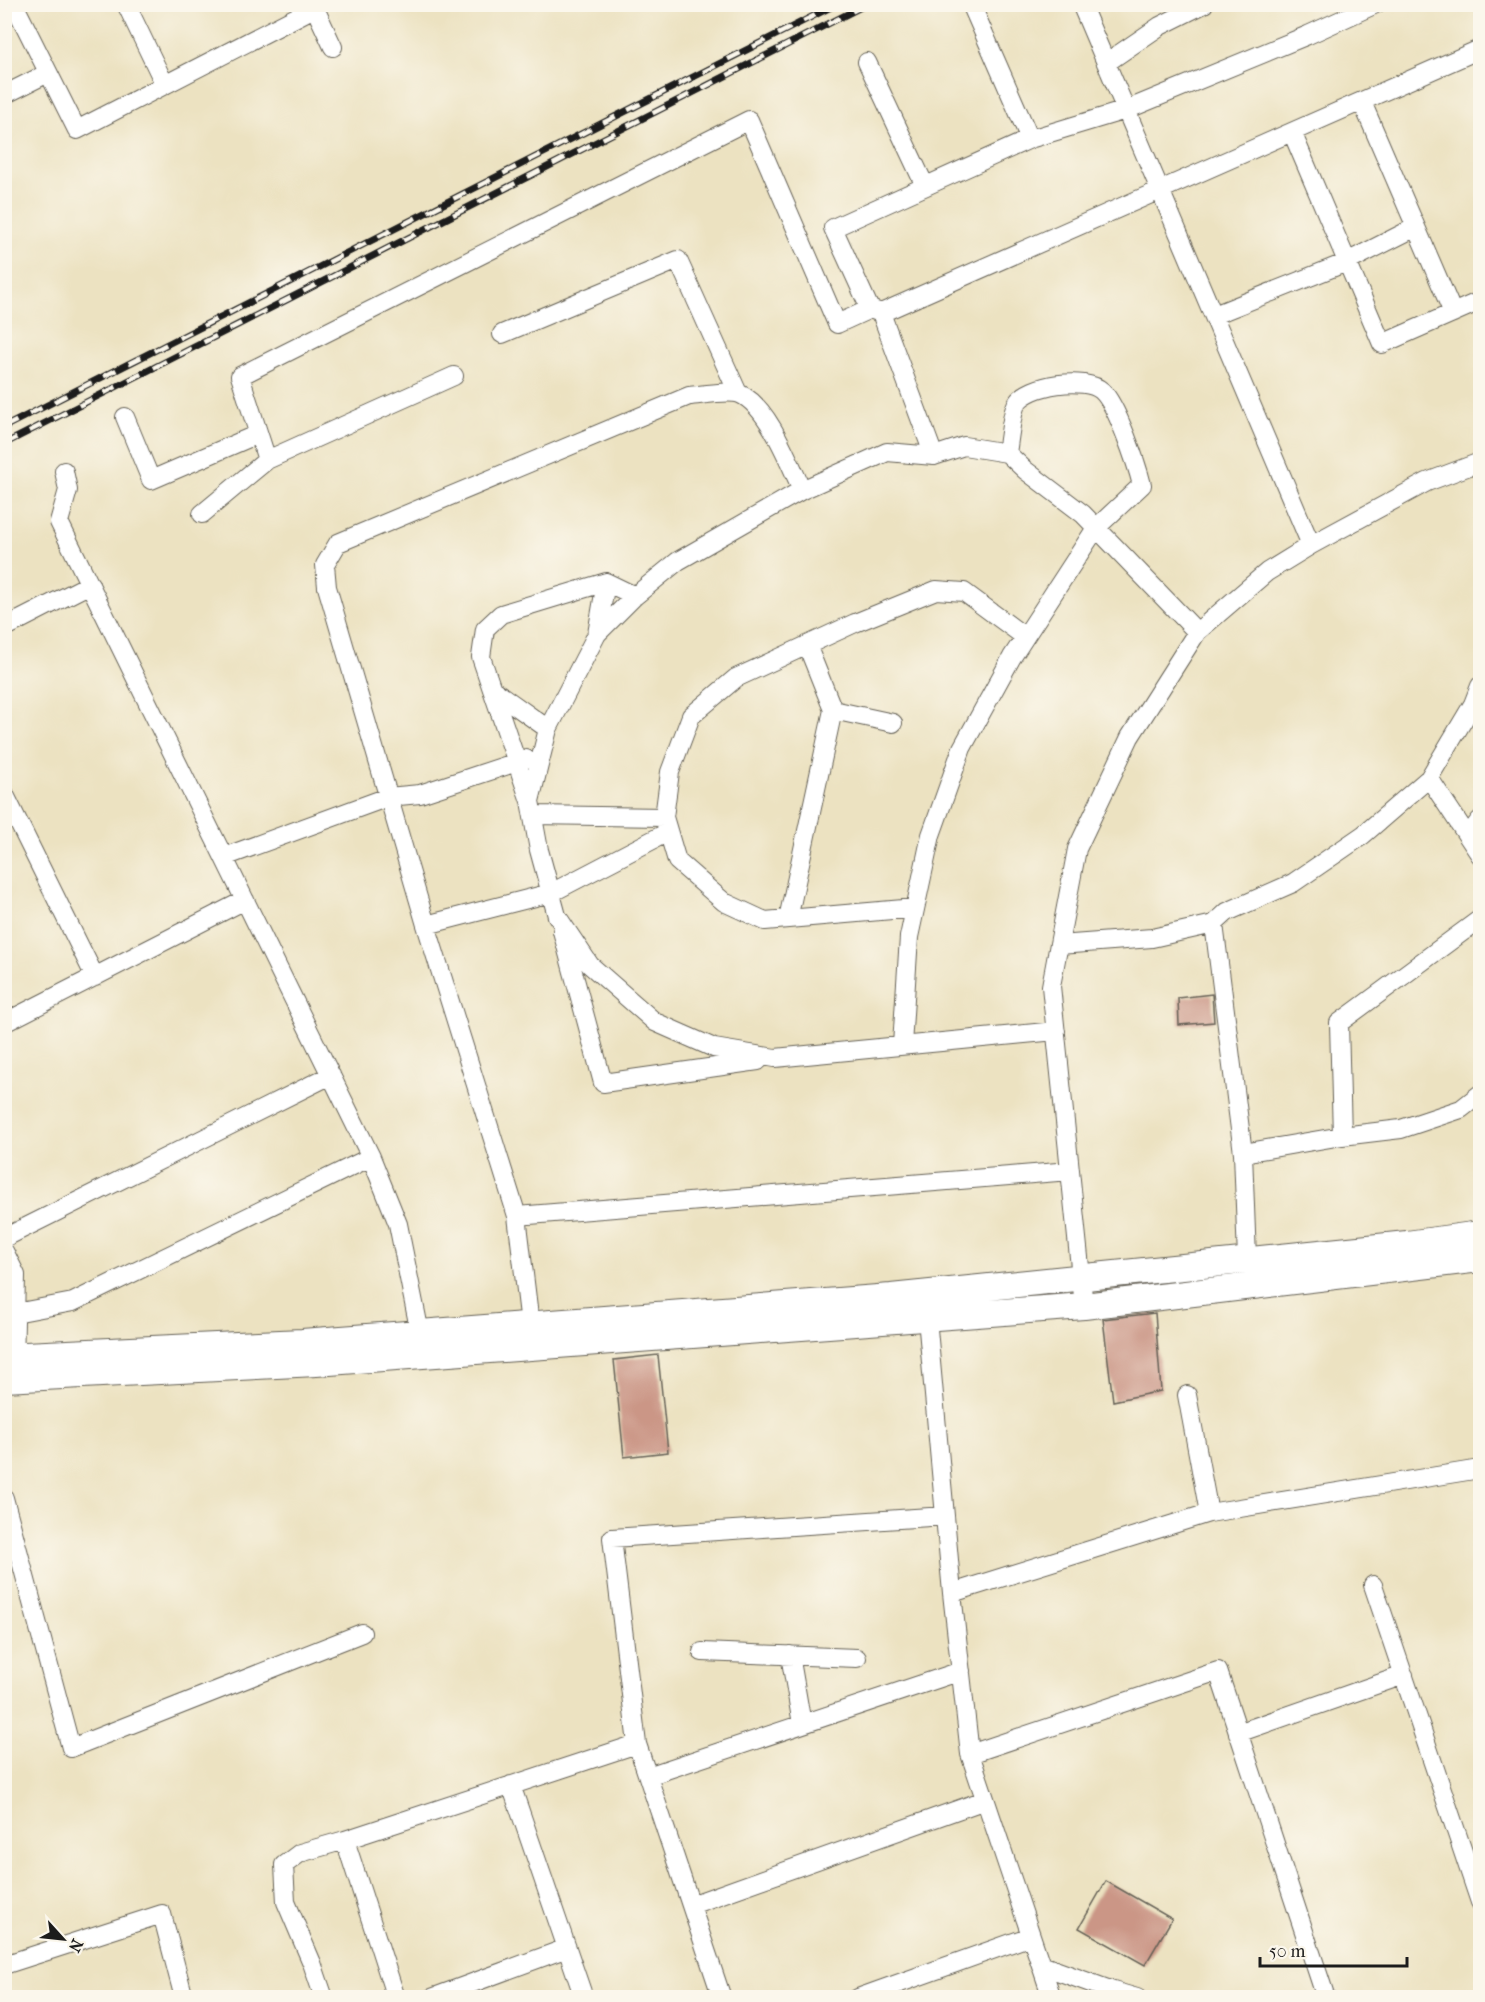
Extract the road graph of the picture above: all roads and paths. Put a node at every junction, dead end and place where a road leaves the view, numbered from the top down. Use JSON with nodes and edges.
{"nodes":[{"id":1,"x":14,"y":4,"type":"edge"},
{"id":2,"x":126,"y":4,"type":"edge"},
{"id":3,"x":971,"y":4,"type":"edge"},
{"id":4,"x":1081,"y":4,"type":"edge"},
{"id":5,"x":1204,"y":4,"type":"edge"},
{"id":6,"x":1376,"y":4,"type":"edge"},
{"id":7,"x":313,"y":6,"type":"edge"},
{"id":8,"x":333,"y":47,"type":"dead end"},
{"id":9,"x":1480,"y":49,"type":"edge"},
{"id":10,"x":867,"y":62,"type":"dead end"},
{"id":11,"x":1106,"y":63,"type":"junction"},
{"id":12,"x":48,"y":73,"type":"junction"},
{"id":13,"x":165,"y":85,"type":"junction"},
{"id":14,"x":4,"y":95,"type":"edge"},
{"id":15,"x":1362,"y":102,"type":"junction"},
{"id":16,"x":1126,"y":110,"type":"junction"},
{"id":17,"x":1292,"y":132,"type":"junction"},
{"id":18,"x":1030,"y":139,"type":"junction"},
{"id":19,"x":925,"y":186,"type":"junction"},
{"id":20,"x":1161,"y":190,"type":"junction"},
{"id":21,"x":1416,"y":227,"type":"junction"},
{"id":22,"x":1347,"y":262,"type":"junction"},
{"id":23,"x":1480,"y":301,"type":"edge"},
{"id":24,"x":875,"y":311,"type":"junction"},
{"id":25,"x":1453,"y":313,"type":"junction"},
{"id":26,"x":1214,"y":315,"type":"junction"},
{"id":27,"x":502,"y":334,"type":"dead end"},
{"id":28,"x":454,"y":376,"type":"dead end"},
{"id":29,"x":738,"y":393,"type":"junction"},
{"id":30,"x":125,"y":417,"type":"dead end"},
{"id":31,"x":258,"y":434,"type":"junction"},
{"id":32,"x":1007,"y":453,"type":"junction"},
{"id":33,"x":934,"y":456,"type":"junction"},
{"id":34,"x":267,"y":460,"type":"junction"},
{"id":35,"x":1480,"y":462,"type":"edge"},
{"id":36,"x":64,"y":471,"type":"dead end"},
{"id":37,"x":802,"y":490,"type":"junction"},
{"id":38,"x":202,"y":514,"type":"dead end"},
{"id":39,"x":1096,"y":528,"type":"junction"},
{"id":40,"x":1311,"y":545,"type":"junction"},
{"id":41,"x":606,"y":582,"type":"junction"},
{"id":42,"x":90,"y":584,"type":"junction"},
{"id":43,"x":635,"y":596,"type":"junction"},
{"id":44,"x":4,"y":628,"type":"edge"},
{"id":45,"x":1197,"y":632,"type":"junction"},
{"id":46,"x":597,"y":634,"type":"junction"},
{"id":47,"x":1025,"y":637,"type":"junction"},
{"id":48,"x":807,"y":645,"type":"junction"},
{"id":49,"x":1480,"y":686,"type":"edge"},
{"id":50,"x":492,"y":689,"type":"junction"},
{"id":51,"x":833,"y":710,"type":"junction"},
{"id":52,"x":893,"y":723,"type":"dead end"},
{"id":53,"x":548,"y":729,"type":"junction"},
{"id":54,"x":541,"y":754,"type":"junction"},
{"id":55,"x":516,"y":762,"type":"junction"},
{"id":56,"x":1429,"y":778,"type":"junction"},
{"id":57,"x":4,"y":793,"type":"edge"},
{"id":58,"x":388,"y":797,"type":"junction"},
{"id":59,"x":531,"y":808,"type":"junction"},
{"id":60,"x":1480,"y":820,"type":"edge"},
{"id":61,"x":666,"y":825,"type":"junction"},
{"id":62,"x":1468,"y":836,"type":"junction"},
{"id":63,"x":1480,"y":855,"type":"edge"},
{"id":64,"x":224,"y":857,"type":"junction"},
{"id":65,"x":551,"y":893,"type":"junction"},
{"id":66,"x":245,"y":900,"type":"junction"},
{"id":67,"x":915,"y":908,"type":"junction"},
{"id":68,"x":557,"y":916,"type":"junction"},
{"id":69,"x":788,"y":919,"type":"junction"},
{"id":70,"x":1480,"y":919,"type":"edge"},
{"id":71,"x":1214,"y":924,"type":"junction"},
{"id":72,"x":426,"y":925,"type":"junction"},
{"id":73,"x":1059,"y":945,"type":"junction"},
{"id":74,"x":95,"y":977,"type":"junction"},
{"id":75,"x":4,"y":1023,"type":"edge"},
{"id":76,"x":1056,"y":1031,"type":"junction"},
{"id":77,"x":902,"y":1045,"type":"junction"},
{"id":78,"x":775,"y":1058,"type":"junction"},
{"id":79,"x":331,"y":1075,"type":"junction"},
{"id":80,"x":1480,"y":1094,"type":"edge"},
{"id":81,"x":1342,"y":1136,"type":"junction"},
{"id":82,"x":1243,"y":1153,"type":"junction"},
{"id":83,"x":371,"y":1157,"type":"junction"},
{"id":84,"x":1070,"y":1170,"type":"junction"},
{"id":85,"x":517,"y":1216,"type":"junction"},
{"id":86,"x":1480,"y":1234,"type":"edge"},
{"id":87,"x":4,"y":1238,"type":"edge"},
{"id":88,"x":4,"y":1251,"type":"edge"},
{"id":89,"x":1247,"y":1259,"type":"junction"},
{"id":90,"x":1480,"y":1259,"type":"edge"},
{"id":91,"x":1081,"y":1278,"type":"junction"},
{"id":92,"x":926,"y":1306,"type":"junction"},
{"id":93,"x":1084,"y":1306,"type":"junction"},
{"id":94,"x":15,"y":1313,"type":"junction"},
{"id":95,"x":530,"y":1324,"type":"junction"},
{"id":96,"x":420,"y":1333,"type":"junction"},
{"id":97,"x":9,"y":1367,"type":"edge"},
{"id":98,"x":1187,"y":1395,"type":"dead end"},
{"id":99,"x":1480,"y":1469,"type":"edge"},
{"id":100,"x":4,"y":1498,"type":"edge"},
{"id":101,"x":1209,"y":1513,"type":"junction"},
{"id":102,"x":945,"y":1516,"type":"junction"},
{"id":103,"x":1373,"y":1585,"type":"dead end"},
{"id":104,"x":952,"y":1593,"type":"junction"},
{"id":105,"x":362,"y":1634,"type":"dead end"},
{"id":106,"x":702,"y":1652,"type":"dead end"},
{"id":107,"x":790,"y":1655,"type":"junction"},
{"id":108,"x":857,"y":1658,"type":"dead end"},
{"id":109,"x":961,"y":1671,"type":"junction"},
{"id":110,"x":1404,"y":1675,"type":"junction"},
{"id":111,"x":802,"y":1724,"type":"junction"},
{"id":112,"x":1238,"y":1733,"type":"junction"},
{"id":113,"x":637,"y":1744,"type":"junction"},
{"id":114,"x":970,"y":1754,"type":"junction"},
{"id":115,"x":648,"y":1776,"type":"junction"},
{"id":116,"x":511,"y":1785,"type":"junction"},
{"id":117,"x":985,"y":1800,"type":"junction"},
{"id":118,"x":345,"y":1840,"type":"junction"},
{"id":119,"x":1480,"y":1902,"type":"edge"},
{"id":120,"x":691,"y":1905,"type":"junction"},
{"id":121,"x":1031,"y":1936,"type":"junction"},
{"id":122,"x":567,"y":1948,"type":"junction"},
{"id":123,"x":4,"y":1965,"type":"edge"},
{"id":124,"x":1041,"y":1965,"type":"junction"},
{"id":125,"x":1114,"y":1994,"type":"edge"},
{"id":126,"x":184,"y":1998,"type":"edge"},
{"id":127,"x":324,"y":1998,"type":"edge"},
{"id":128,"x":396,"y":1998,"type":"edge"},
{"id":129,"x":432,"y":1998,"type":"edge"},
{"id":130,"x":584,"y":1998,"type":"edge"},
{"id":131,"x":722,"y":1998,"type":"edge"},
{"id":132,"x":858,"y":1998,"type":"edge"},
{"id":133,"x":1052,"y":1998,"type":"edge"},
{"id":134,"x":1137,"y":1998,"type":"edge"},
{"id":135,"x":1326,"y":1998,"type":"edge"}],
"edges":[{"from":1,"to":12,"type":"street"},
{"from":2,"to":13,"type":"street"},
{"from":3,"to":18,"type":"street"},
{"from":4,"to":11,"type":"street"},
{"from":5,"to":11,"type":"street"},
{"from":6,"to":16,"type":"street"},
{"from":7,"to":8,"type":"street"},
{"from":7,"to":13,"type":"street"},
{"from":9,"to":15,"type":"street"},
{"from":10,"to":19,"type":"street"},
{"from":11,"to":16,"type":"street"},
{"from":12,"to":13,"type":"street"},
{"from":12,"to":14,"type":"street"},
{"from":15,"to":17,"type":"street"},
{"from":15,"to":21,"type":"street"},
{"from":16,"to":18,"type":"street"},
{"from":16,"to":20,"type":"street"},
{"from":17,"to":20,"type":"street"},
{"from":17,"to":22,"type":"street"},
{"from":18,"to":19,"type":"street"},
{"from":19,"to":24,"type":"street"},
{"from":20,"to":24,"type":"street"},
{"from":20,"to":26,"type":"street"},
{"from":21,"to":22,"type":"street"},
{"from":21,"to":25,"type":"street"},
{"from":22,"to":25,"type":"street"},
{"from":22,"to":26,"type":"street"},
{"from":23,"to":25,"type":"street"},
{"from":24,"to":31,"type":"street"},
{"from":24,"to":33,"type":"street"},
{"from":26,"to":40,"type":"street"},
{"from":27,"to":29,"type":"street"},
{"from":28,"to":34,"type":"street"},
{"from":29,"to":37,"type":"street"},
{"from":29,"to":58,"type":"street"},
{"from":30,"to":31,"type":"street"},
{"from":31,"to":34,"type":"street"},
{"from":32,"to":33,"type":"street"},
{"from":32,"to":39,"type":"street"},
{"from":32,"to":39,"type":"street"},
{"from":33,"to":37,"type":"street"},
{"from":34,"to":38,"type":"street"},
{"from":35,"to":40,"type":"street"},
{"from":36,"to":42,"type":"street"},
{"from":37,"to":43,"type":"street"},
{"from":39,"to":45,"type":"street"},
{"from":39,"to":47,"type":"street"},
{"from":40,"to":45,"type":"street"},
{"from":41,"to":43,"type":"street"},
{"from":41,"to":46,"type":"street"},
{"from":41,"to":50,"type":"street"},
{"from":42,"to":44,"type":"street"},
{"from":42,"to":64,"type":"street"},
{"from":43,"to":46,"type":"street"},
{"from":45,"to":73,"type":"street"},
{"from":46,"to":53,"type":"street"},
{"from":47,"to":48,"type":"street"},
{"from":47,"to":67,"type":"street"},
{"from":48,"to":51,"type":"street"},
{"from":48,"to":61,"type":"street"},
{"from":49,"to":56,"type":"street"},
{"from":50,"to":53,"type":"street"},
{"from":50,"to":55,"type":"street"},
{"from":51,"to":52,"type":"street"},
{"from":51,"to":69,"type":"street"},
{"from":53,"to":54,"type":"street"},
{"from":54,"to":55,"type":"street"},
{"from":54,"to":59,"type":"street"},
{"from":55,"to":58,"type":"street"},
{"from":55,"to":59,"type":"street"},
{"from":56,"to":62,"type":"street"},
{"from":56,"to":71,"type":"street"},
{"from":57,"to":74,"type":"street"},
{"from":58,"to":64,"type":"street"},
{"from":58,"to":72,"type":"street"},
{"from":59,"to":61,"type":"street"},
{"from":59,"to":65,"type":"street"},
{"from":60,"to":62,"type":"street"},
{"from":61,"to":65,"type":"street"},
{"from":61,"to":69,"type":"street"},
{"from":62,"to":63,"type":"street"},
{"from":64,"to":66,"type":"street"},
{"from":65,"to":68,"type":"street"},
{"from":65,"to":72,"type":"street"},
{"from":66,"to":74,"type":"street"},
{"from":66,"to":79,"type":"street"},
{"from":67,"to":69,"type":"street"},
{"from":67,"to":77,"type":"street"},
{"from":68,"to":78,"type":"street"},
{"from":68,"to":78,"type":"street"},
{"from":70,"to":81,"type":"street"},
{"from":71,"to":73,"type":"street"},
{"from":71,"to":82,"type":"street"},
{"from":72,"to":85,"type":"street"},
{"from":73,"to":76,"type":"street"},
{"from":74,"to":75,"type":"street"},
{"from":76,"to":77,"type":"street"},
{"from":76,"to":84,"type":"street"},
{"from":77,"to":78,"type":"street"},
{"from":79,"to":83,"type":"street"},
{"from":79,"to":87,"type":"street"},
{"from":80,"to":81,"type":"street"},
{"from":81,"to":82,"type":"street"},
{"from":82,"to":89,"type":"street"},
{"from":83,"to":94,"type":"street"},
{"from":83,"to":96,"type":"street"},
{"from":84,"to":85,"type":"street"},
{"from":84,"to":91,"type":"street"},
{"from":85,"to":95,"type":"street"},
{"from":86,"to":89,"type":"main road"},
{"from":88,"to":94,"type":"street"},
{"from":89,"to":91,"type":"main road"},
{"from":90,"to":93,"type":"main road"},
{"from":91,"to":92,"type":"main road"},
{"from":91,"to":93,"type":"street"},
{"from":92,"to":93,"type":"main road"},
{"from":92,"to":95,"type":"main road"},
{"from":92,"to":97,"type":"main road"},
{"from":92,"to":102,"type":"street"},
{"from":94,"to":97,"type":"street"},
{"from":95,"to":96,"type":"main road"},
{"from":96,"to":97,"type":"main road"},
{"from":98,"to":101,"type":"street"},
{"from":99,"to":101,"type":"street"},
{"from":100,"to":105,"type":"street"},
{"from":101,"to":104,"type":"street"},
{"from":102,"to":104,"type":"street"},
{"from":102,"to":113,"type":"street"},
{"from":103,"to":110,"type":"street"},
{"from":104,"to":109,"type":"street"},
{"from":106,"to":107,"type":"street"},
{"from":107,"to":108,"type":"street"},
{"from":107,"to":111,"type":"street"},
{"from":109,"to":111,"type":"street"},
{"from":109,"to":114,"type":"street"},
{"from":110,"to":112,"type":"street"},
{"from":110,"to":119,"type":"street"},
{"from":111,"to":115,"type":"street"},
{"from":112,"to":114,"type":"street"},
{"from":112,"to":135,"type":"street"},
{"from":113,"to":115,"type":"street"},
{"from":113,"to":116,"type":"street"},
{"from":114,"to":117,"type":"street"},
{"from":115,"to":120,"type":"street"},
{"from":116,"to":118,"type":"street"},
{"from":116,"to":122,"type":"street"},
{"from":117,"to":120,"type":"street"},
{"from":117,"to":121,"type":"street"},
{"from":118,"to":127,"type":"street"},
{"from":118,"to":128,"type":"street"},
{"from":120,"to":131,"type":"street"},
{"from":121,"to":124,"type":"street"},
{"from":121,"to":132,"type":"street"},
{"from":122,"to":129,"type":"street"},
{"from":122,"to":130,"type":"street"},
{"from":123,"to":126,"type":"street"},
{"from":124,"to":125,"type":"street"},
{"from":124,"to":133,"type":"street"},
{"from":125,"to":134,"type":"street"}]}
